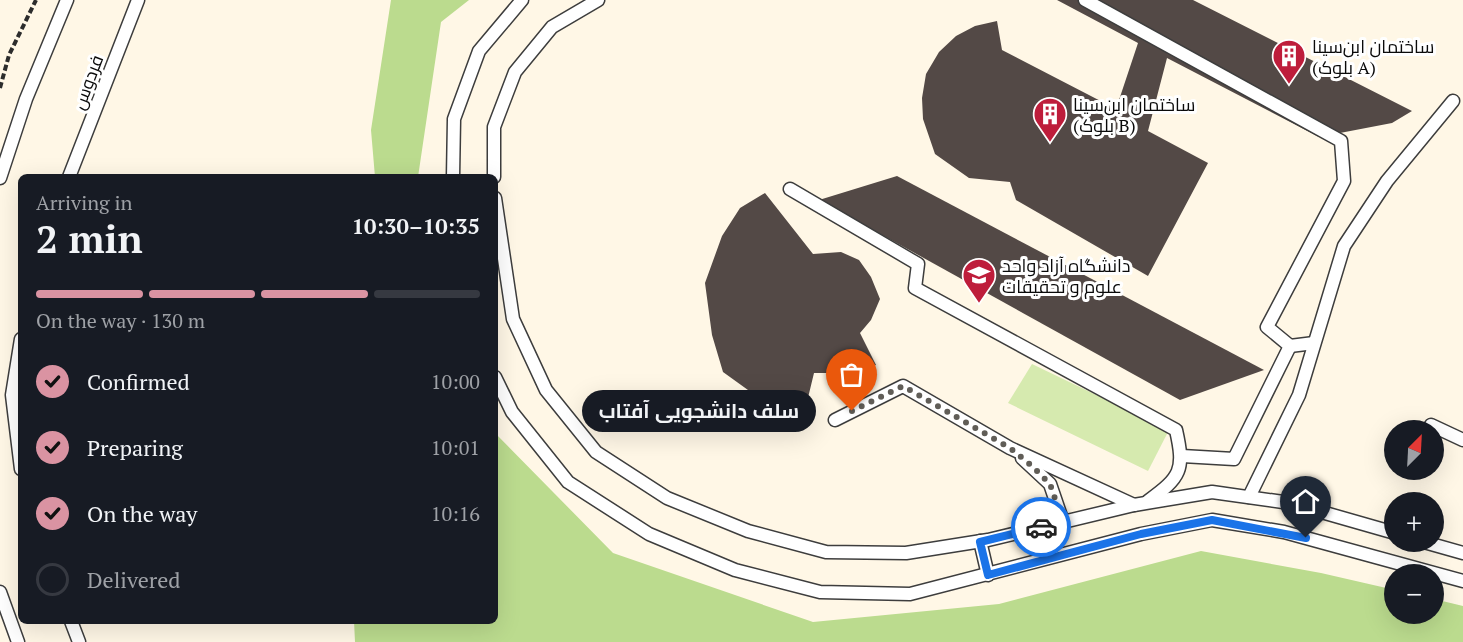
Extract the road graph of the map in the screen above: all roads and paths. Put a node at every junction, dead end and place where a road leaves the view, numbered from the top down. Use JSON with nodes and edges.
{"nodes":[{"id":1,"x":36,"y":0,"type":"edge"},
{"id":2,"x":67,"y":0,"type":"edge"},
{"id":3,"x":138,"y":0,"type":"edge"},
{"id":4,"x":522,"y":0,"type":"edge"},
{"id":5,"x":598,"y":0,"type":"edge"},
{"id":6,"x":1084,"y":0,"type":"edge"},
{"id":7,"x":0,"y":88,"type":"edge"},
{"id":8,"x":1453,"y":101,"type":"dead end"},
{"id":9,"x":70,"y":174,"type":"edge"},
{"id":10,"x":453,"y":174,"type":"edge"},
{"id":11,"x":494,"y":174,"type":"edge"},
{"id":12,"x":0,"y":178,"type":"edge"},
{"id":13,"x":790,"y":189,"type":"dead end"},
{"id":14,"x":498,"y":218,"type":"edge"},
{"id":15,"x":1314,"y":343,"type":"junction"},
{"id":16,"x":1290,"y":346,"type":"junction"},
{"id":17,"x":18,"y":358,"type":"edge"},
{"id":18,"x":498,"y":383,"type":"edge"},
{"id":19,"x":834,"y":420,"type":"dead end"},
{"id":20,"x":1444,"y":431,"type":"edge"},
{"id":21,"x":1463,"y":440,"type":"edge"},
{"id":22,"x":18,"y":444,"type":"edge"},
{"id":23,"x":1010,"y":448,"type":"junction"},
{"id":24,"x":1182,"y":456,"type":"junction"},
{"id":25,"x":1249,"y":497,"type":"junction"},
{"id":26,"x":1139,"y":504,"type":"junction"},
{"id":27,"x":1063,"y":522,"type":"junction"},
{"id":28,"x":1384,"y":530,"type":"edge"},
{"id":29,"x":980,"y":542,"type":"junction"},
{"id":30,"x":1444,"y":548,"type":"edge"},
{"id":31,"x":1463,"y":553,"type":"edge"},
{"id":32,"x":988,"y":575,"type":"junction"},
{"id":33,"x":1463,"y":581,"type":"edge"},
{"id":34,"x":0,"y":592,"type":"edge"},
{"id":35,"x":72,"y":624,"type":"edge"},
{"id":36,"x":18,"y":642,"type":"edge"},
{"id":37,"x":79,"y":642,"type":"edge"}],
"edges":[{"from":1,"to":7,"type":"path"},
{"from":2,"to":12,"type":"lane"},
{"from":3,"to":9,"type":"lane","name":"فردوس"},
{"from":4,"to":10,"type":"lane"},
{"from":5,"to":11,"type":"lane"},
{"from":6,"to":16,"type":"lane"},
{"from":8,"to":15,"type":"lane"},
{"from":13,"to":24,"type":"lane"},
{"from":14,"to":29,"type":"lane"},
{"from":15,"to":16,"type":"lane"},
{"from":15,"to":25,"type":"lane"},
{"from":16,"to":24,"type":"lane"},
{"from":17,"to":22,"type":"lane"},
{"from":18,"to":32,"type":"lane"},
{"from":19,"to":23,"type":"lane"},
{"from":20,"to":21,"type":"lane"},
{"from":23,"to":26,"type":"lane"},
{"from":23,"to":27,"type":"lane"},
{"from":24,"to":26,"type":"lane"},
{"from":25,"to":26,"type":"lane"},
{"from":25,"to":28,"type":"lane"},
{"from":26,"to":27,"type":"lane"},
{"from":27,"to":29,"type":"lane"},
{"from":29,"to":32,"type":"lane"},
{"from":30,"to":31,"type":"lane"},
{"from":32,"to":33,"type":"lane"},
{"from":34,"to":36,"type":"lane"},
{"from":35,"to":37,"type":"lane"}]}
